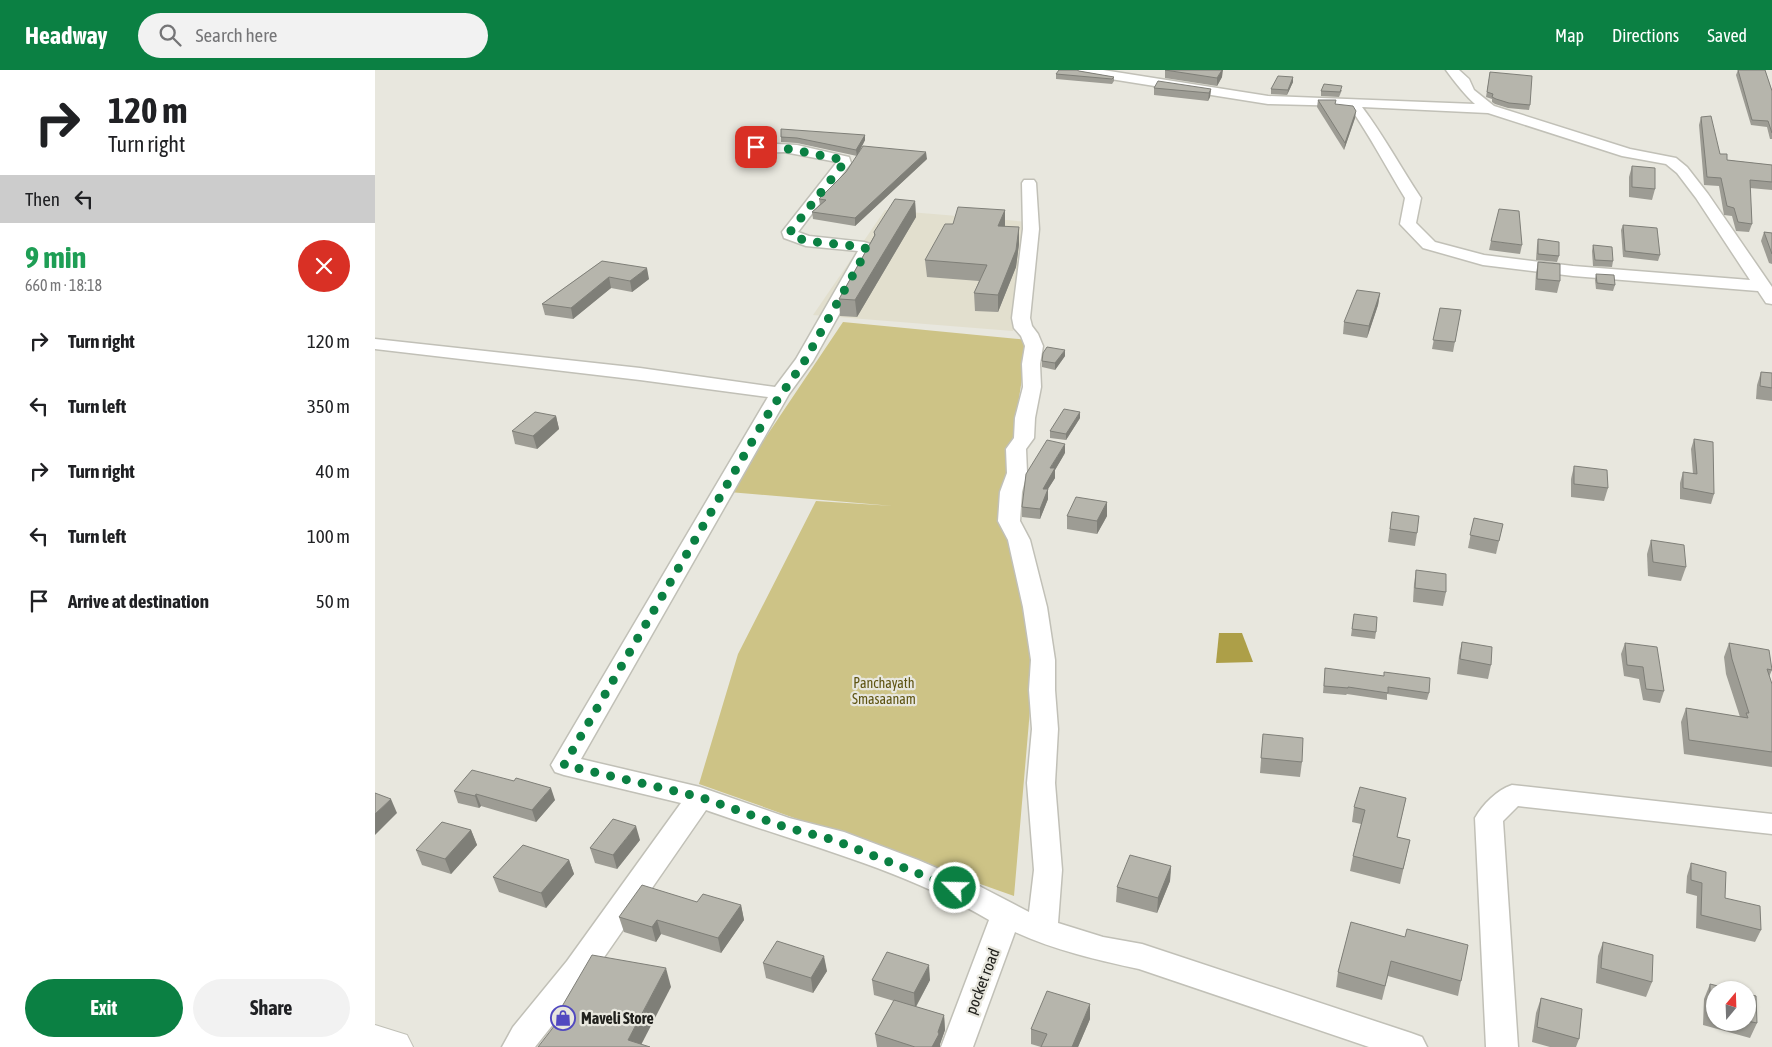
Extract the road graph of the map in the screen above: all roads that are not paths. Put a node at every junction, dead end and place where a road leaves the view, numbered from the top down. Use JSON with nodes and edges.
{"nodes":[{"id":1,"x":1079,"y":70,"type":"edge"},
{"id":2,"x":1451,"y":70,"type":"edge"},
{"id":3,"x":1353,"y":103,"type":"junction"},
{"id":4,"x":1489,"y":109,"type":"junction"},
{"id":5,"x":750,"y":149,"type":"dead end"},
{"id":6,"x":1029,"y":183,"type":"dead end"},
{"id":7,"x":1762,"y":286,"type":"junction"},
{"id":8,"x":1772,"y":299,"type":"edge"},
{"id":9,"x":375,"y":344,"type":"edge"},
{"id":10,"x":780,"y":393,"type":"junction"},
{"id":11,"x":700,"y":797,"type":"junction"},
{"id":12,"x":1772,"y":824,"type":"edge"},
{"id":13,"x":1006,"y":915,"type":"junction"},
{"id":14,"x":1042,"y":931,"type":"junction"},
{"id":15,"x":375,"y":1042,"type":"edge"},
{"id":16,"x":393,"y":1047,"type":"edge"},
{"id":17,"x":518,"y":1047,"type":"edge"},
{"id":18,"x":957,"y":1047,"type":"edge"},
{"id":19,"x":1411,"y":1047,"type":"edge"},
{"id":20,"x":1501,"y":1047,"type":"edge"}],
"edges":[{"from":1,"to":3,"type":"street"},
{"from":2,"to":4,"type":"street"},
{"from":3,"to":4,"type":"street"},
{"from":3,"to":7,"type":"street"},
{"from":4,"to":7,"type":"street"},
{"from":5,"to":10,"type":"street"},
{"from":6,"to":14,"type":"street"},
{"from":7,"to":8,"type":"street"},
{"from":9,"to":10,"type":"street"},
{"from":10,"to":11,"type":"street"},
{"from":11,"to":13,"type":"street"},
{"from":11,"to":17,"type":"street"},
{"from":12,"to":20,"type":"street"},
{"from":13,"to":14,"type":"street"},
{"from":13,"to":18,"type":"street","name":"pocket road"},
{"from":14,"to":19,"type":"street"},
{"from":15,"to":16,"type":"main road"}]}
